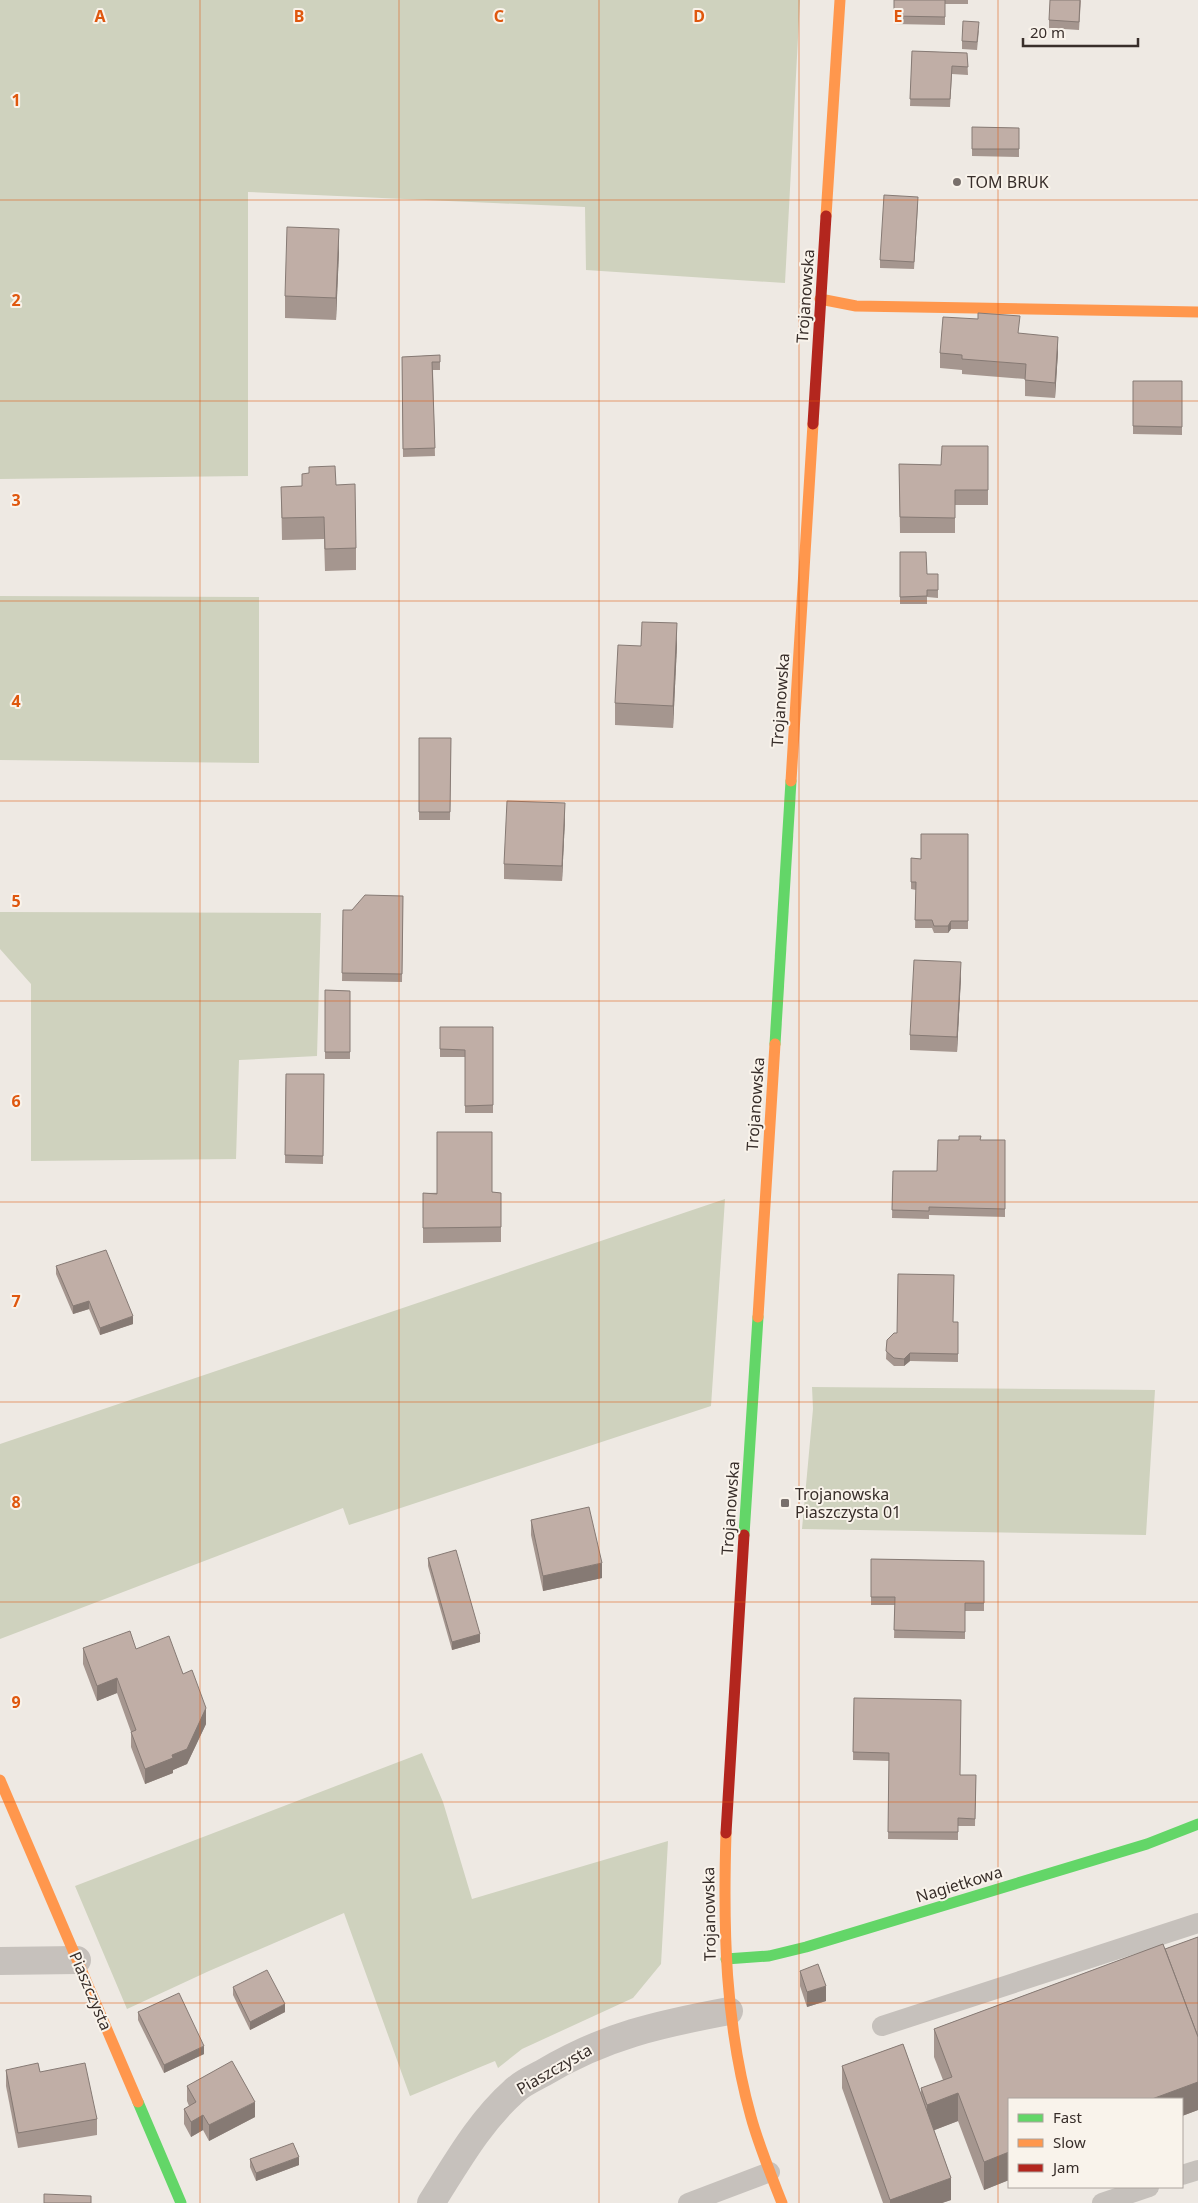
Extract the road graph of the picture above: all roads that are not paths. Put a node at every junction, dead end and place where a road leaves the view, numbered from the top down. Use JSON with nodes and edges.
{"nodes":[{"id":1,"x":840,"y":0,"type":"edge"},
{"id":2,"x":820,"y":299,"type":"junction"},
{"id":3,"x":1198,"y":312,"type":"edge"},
{"id":4,"x":0,"y":1780,"type":"edge"},
{"id":5,"x":1198,"y":1824,"type":"edge"},
{"id":6,"x":1198,"y":1923,"type":"edge"},
{"id":7,"x":726,"y":1959,"type":"junction"},
{"id":8,"x":0,"y":1960,"type":"edge"},
{"id":9,"x":77,"y":1960,"type":"junction"},
{"id":10,"x":729,"y":2011,"type":"junction"},
{"id":11,"x":882,"y":2026,"type":"dead end"},
{"id":12,"x":1198,"y":2170,"type":"edge"},
{"id":13,"x":770,"y":2172,"type":"junction"},
{"id":14,"x":1183,"y":2175,"type":"edge"},
{"id":15,"x":1146,"y":2188,"type":"edge"},
{"id":16,"x":181,"y":2203,"type":"edge"},
{"id":17,"x":431,"y":2203,"type":"edge"},
{"id":18,"x":688,"y":2203,"type":"edge"},
{"id":19,"x":782,"y":2203,"type":"edge"},
{"id":20,"x":1102,"y":2203,"type":"edge"}],
"edges":[{"from":1,"to":2,"type":"street","name":"Trojanowska"},
{"from":2,"to":3,"type":"street"},
{"from":2,"to":7,"type":"street","name":"Trojanowska"},
{"from":4,"to":9,"type":"street","name":"Piaszczysta"},
{"from":5,"to":7,"type":"street","name":"Nagietkowa"},
{"from":6,"to":11,"type":"lane"},
{"from":7,"to":10,"type":"street","name":"Trojanowska"},
{"from":8,"to":9,"type":"street"},
{"from":9,"to":16,"type":"street","name":"Piaszczysta"},
{"from":10,"to":13,"type":"street","name":"Trojanowska"},
{"from":10,"to":17,"type":"street","name":"Piaszczysta"},
{"from":12,"to":14,"type":"lane"},
{"from":13,"to":18,"type":"lane"},
{"from":13,"to":19,"type":"street","name":"Trojanowska"},
{"from":15,"to":20,"type":"lane"}]}
